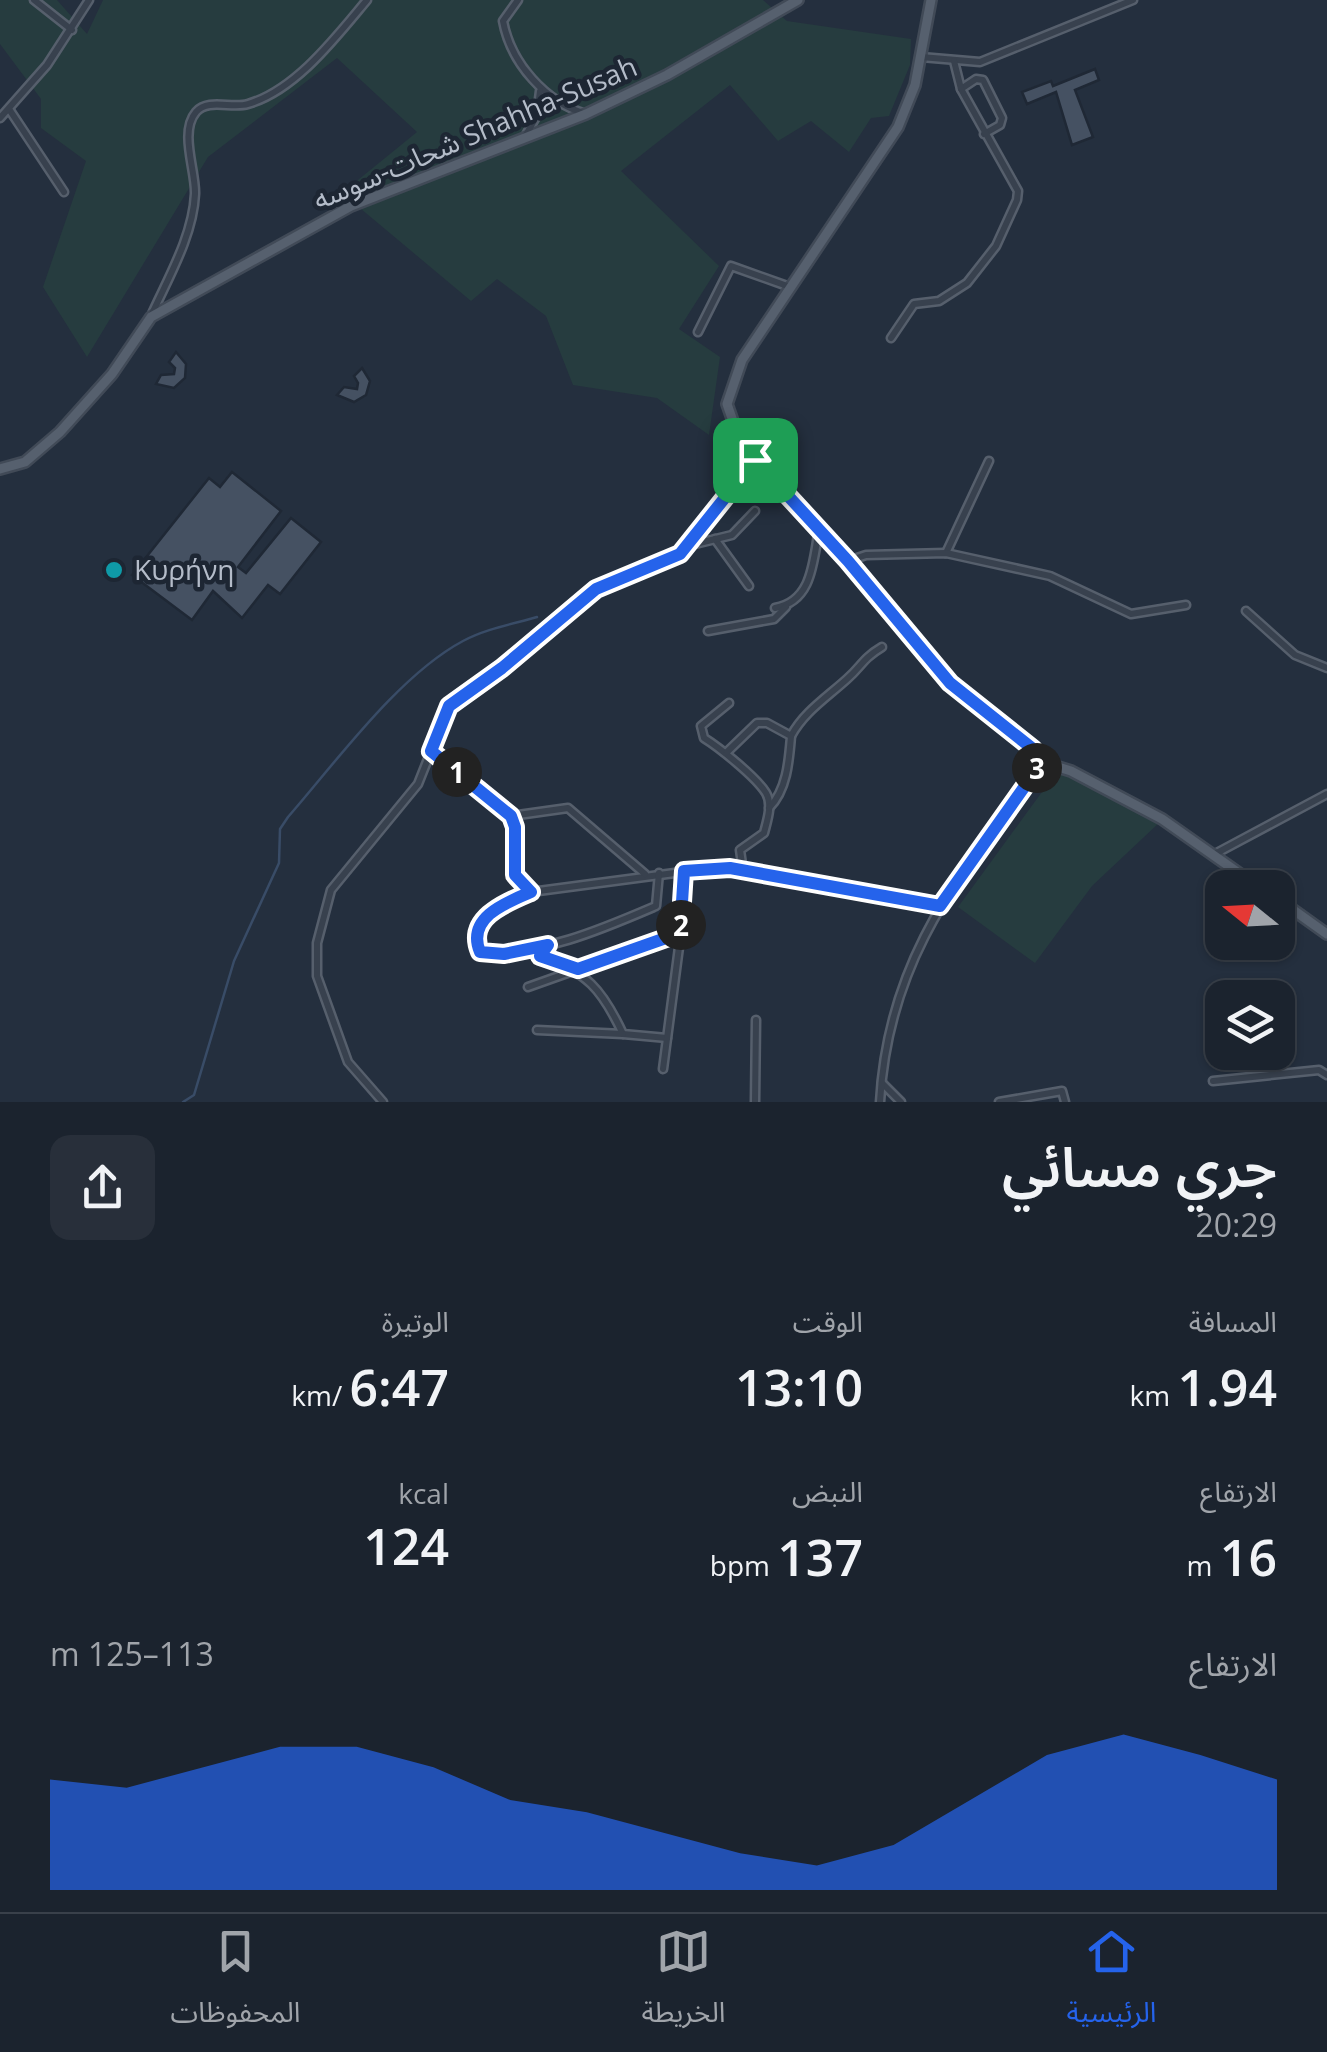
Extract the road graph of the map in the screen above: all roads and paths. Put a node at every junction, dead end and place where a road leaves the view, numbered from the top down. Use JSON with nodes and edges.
{"nodes":[{"id":1,"x":34,"y":0,"type":"edge"},
{"id":2,"x":89,"y":0,"type":"edge"},
{"id":3,"x":367,"y":0,"type":"edge"},
{"id":4,"x":518,"y":0,"type":"edge"},
{"id":5,"x":798,"y":0,"type":"edge"},
{"id":6,"x":931,"y":0,"type":"edge"},
{"id":7,"x":1134,"y":0,"type":"edge"},
{"id":8,"x":72,"y":30,"type":"junction"},
{"id":9,"x":922,"y":56,"type":"junction"},
{"id":10,"x":954,"y":61,"type":"junction"},
{"id":11,"x":960,"y":89,"type":"junction"},
{"id":12,"x":540,"y":90,"type":"junction"},
{"id":13,"x":9,"y":109,"type":"junction"},
{"id":14,"x":586,"y":114,"type":"junction"},
{"id":15,"x":0,"y":118,"type":"edge"},
{"id":16,"x":984,"y":134,"type":"junction"},
{"id":17,"x":525,"y":137,"type":"junction"},
{"id":18,"x":64,"y":192,"type":"dead end"},
{"id":19,"x":790,"y":287,"type":"junction"},
{"id":20,"x":151,"y":316,"type":"junction"},
{"id":21,"x":698,"y":332,"type":"dead end"},
{"id":22,"x":891,"y":338,"type":"dead end"},
{"id":23,"x":755,"y":460,"type":"junction"},
{"id":24,"x":989,"y":461,"type":"dead end"},
{"id":25,"x":0,"y":469,"type":"edge"},
{"id":26,"x":756,"y":511,"type":"dead end"},
{"id":27,"x":819,"y":528,"type":"junction"},
{"id":28,"x":715,"y":539,"type":"junction"},
{"id":29,"x":690,"y":545,"type":"junction"},
{"id":30,"x":946,"y":553,"type":"junction"},
{"id":31,"x":848,"y":561,"type":"junction"},
{"id":32,"x":749,"y":586,"type":"dead end"},
{"id":33,"x":787,"y":606,"type":"junction"},
{"id":34,"x":1186,"y":606,"type":"dead end"},
{"id":35,"x":776,"y":608,"type":"dead end"},
{"id":36,"x":1246,"y":611,"type":"dead end"},
{"id":37,"x":708,"y":630,"type":"dead end"},
{"id":38,"x":882,"y":647,"type":"dead end"},
{"id":39,"x":1327,"y":668,"type":"edge"},
{"id":40,"x":729,"y":703,"type":"dead end"},
{"id":41,"x":791,"y":736,"type":"junction"},
{"id":42,"x":431,"y":751,"type":"junction"},
{"id":43,"x":727,"y":752,"type":"junction"},
{"id":44,"x":1042,"y":762,"type":"junction"},
{"id":45,"x":1327,"y":794,"type":"edge"},
{"id":46,"x":769,"y":808,"type":"junction"},
{"id":47,"x":511,"y":816,"type":"junction"},
{"id":48,"x":1213,"y":855,"type":"junction"},
{"id":49,"x":1234,"y":870,"type":"edge"},
{"id":50,"x":684,"y":871,"type":"junction"},
{"id":51,"x":743,"y":871,"type":"junction"},
{"id":52,"x":659,"y":873,"type":"junction"},
{"id":53,"x":645,"y":874,"type":"junction"},
{"id":54,"x":531,"y":892,"type":"junction"},
{"id":55,"x":940,"y":906,"type":"junction"},
{"id":56,"x":1295,"y":912,"type":"edge"},
{"id":57,"x":680,"y":933,"type":"junction"},
{"id":58,"x":1327,"y":934,"type":"edge"},
{"id":59,"x":548,"y":945,"type":"junction"},
{"id":60,"x":578,"y":969,"type":"junction"},
{"id":61,"x":528,"y":987,"type":"dead end"},
{"id":62,"x":756,"y":1020,"type":"dead end"},
{"id":63,"x":537,"y":1030,"type":"dead end"},
{"id":64,"x":622,"y":1034,"type":"junction"},
{"id":65,"x":667,"y":1038,"type":"junction"},
{"id":66,"x":663,"y":1069,"type":"dead end"},
{"id":67,"x":1327,"y":1074,"type":"edge"},
{"id":68,"x":1213,"y":1081,"type":"dead end"},
{"id":69,"x":882,"y":1082,"type":"junction"},
{"id":70,"x":383,"y":1102,"type":"edge"},
{"id":71,"x":755,"y":1102,"type":"edge"},
{"id":72,"x":880,"y":1102,"type":"edge"},
{"id":73,"x":901,"y":1102,"type":"edge"},
{"id":74,"x":999,"y":1102,"type":"edge"},
{"id":75,"x":1065,"y":1102,"type":"edge"}],
"edges":[{"from":1,"to":8,"type":"street"},
{"from":2,"to":8,"type":"street"},
{"from":3,"to":20,"type":"street"},
{"from":4,"to":12,"type":"street"},
{"from":5,"to":14,"type":"main road","name":"شحات-سوسه Shahha-Susah"},
{"from":6,"to":9,"type":"main road"},
{"from":7,"to":10,"type":"street"},
{"from":8,"to":13,"type":"street"},
{"from":9,"to":10,"type":"street"},
{"from":9,"to":19,"type":"main road"},
{"from":10,"to":11,"type":"street"},
{"from":11,"to":16,"type":"street"},
{"from":11,"to":16,"type":"street"},
{"from":12,"to":14,"type":"street"},
{"from":12,"to":17,"type":"street"},
{"from":13,"to":15,"type":"street"},
{"from":13,"to":18,"type":"street"},
{"from":14,"to":17,"type":"main road","name":"شحات-سوسه Shahha-Susah"},
{"from":16,"to":22,"type":"street"},
{"from":17,"to":20,"type":"main road","name":"شحات-سوسه Shahha-Susah"},
{"from":19,"to":21,"type":"street"},
{"from":19,"to":23,"type":"main road"},
{"from":20,"to":25,"type":"main road","name":"شحات-سوسه Shahha-Susah"},
{"from":23,"to":27,"type":"main road"},
{"from":23,"to":29,"type":"street"},
{"from":24,"to":30,"type":"street"},
{"from":26,"to":28,"type":"street"},
{"from":27,"to":31,"type":"main road"},
{"from":27,"to":33,"type":"street"},
{"from":28,"to":29,"type":"street"},
{"from":28,"to":32,"type":"street"},
{"from":29,"to":42,"type":"street"},
{"from":30,"to":31,"type":"street"},
{"from":30,"to":34,"type":"street"},
{"from":31,"to":44,"type":"main road"},
{"from":33,"to":35,"type":"street"},
{"from":33,"to":37,"type":"street"},
{"from":36,"to":39,"type":"street"},
{"from":38,"to":41,"type":"street"},
{"from":40,"to":43,"type":"street"},
{"from":41,"to":43,"type":"street"},
{"from":41,"to":46,"type":"street"},
{"from":42,"to":47,"type":"street"},
{"from":42,"to":70,"type":"street"},
{"from":43,"to":46,"type":"street"},
{"from":44,"to":48,"type":"main road"},
{"from":44,"to":55,"type":"street"},
{"from":45,"to":48,"type":"street"},
{"from":46,"to":51,"type":"street"},
{"from":47,"to":53,"type":"street"},
{"from":47,"to":54,"type":"street"},
{"from":48,"to":49,"type":"main road"},
{"from":50,"to":51,"type":"street"},
{"from":50,"to":52,"type":"street"},
{"from":50,"to":57,"type":"street"},
{"from":51,"to":55,"type":"street"},
{"from":52,"to":53,"type":"street"},
{"from":52,"to":59,"type":"street"},
{"from":53,"to":54,"type":"street"},
{"from":54,"to":59,"type":"street"},
{"from":55,"to":69,"type":"street"},
{"from":56,"to":58,"type":"main road"},
{"from":57,"to":60,"type":"street"},
{"from":57,"to":65,"type":"street"},
{"from":59,"to":60,"type":"street"},
{"from":60,"to":61,"type":"street"},
{"from":60,"to":64,"type":"street"},
{"from":62,"to":71,"type":"street"},
{"from":63,"to":64,"type":"street"},
{"from":64,"to":65,"type":"street"},
{"from":65,"to":66,"type":"street"},
{"from":67,"to":68,"type":"street"},
{"from":69,"to":72,"type":"street"},
{"from":69,"to":73,"type":"street"},
{"from":74,"to":75,"type":"street"}]}
